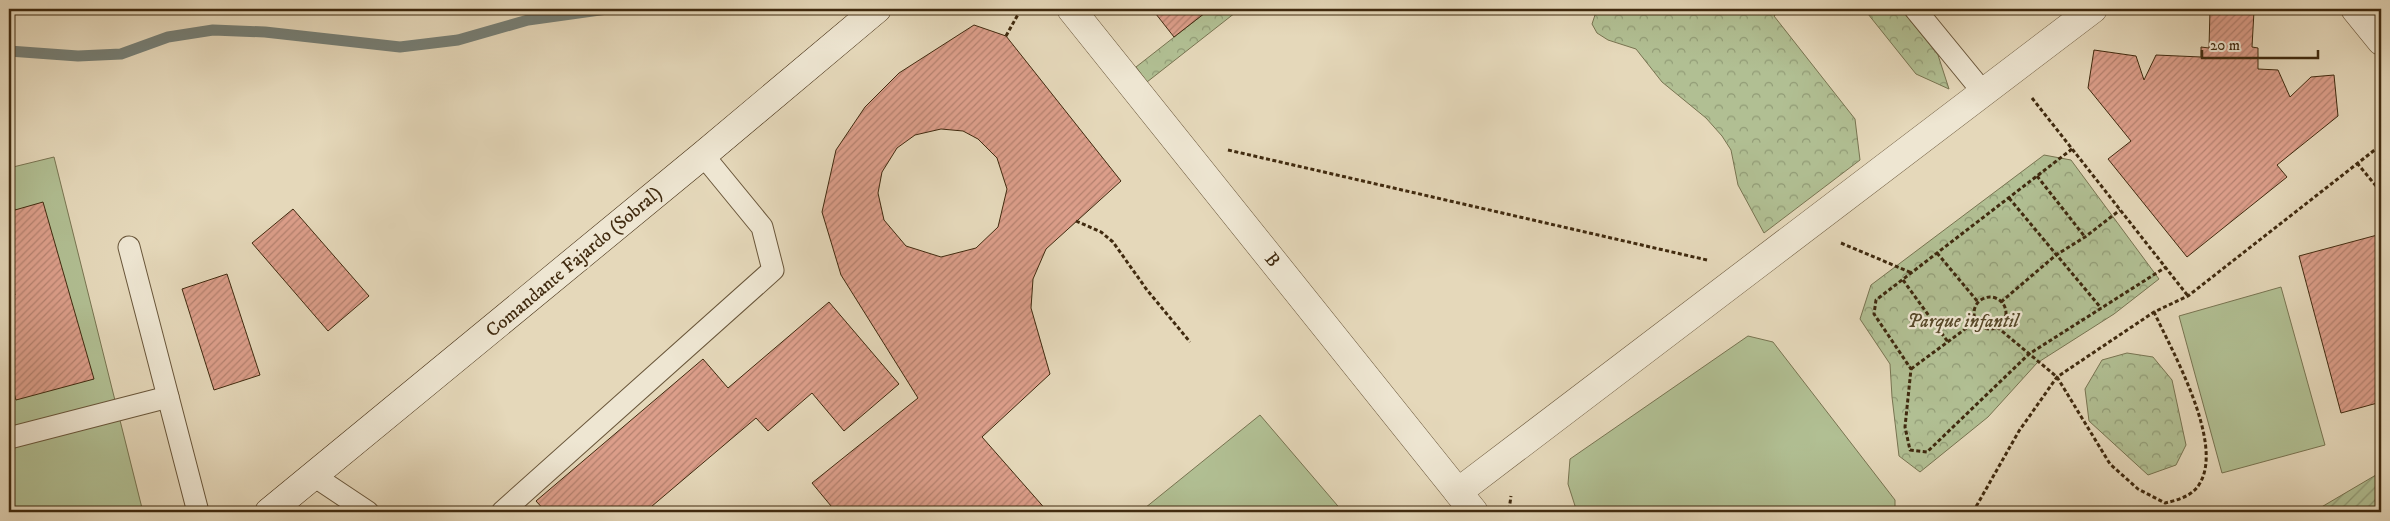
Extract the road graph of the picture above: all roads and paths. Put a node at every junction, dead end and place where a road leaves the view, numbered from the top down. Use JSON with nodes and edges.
{"nodes":[{"id":1,"x":877,"y":9,"type":"edge"},
{"id":2,"x":1021,"y":9,"type":"edge"},
{"id":3,"x":1071,"y":9,"type":"edge"},
{"id":4,"x":1916,"y":9,"type":"edge"},
{"id":5,"x":2093,"y":9,"type":"edge"},
{"id":6,"x":2355,"y":9,"type":"edge"},
{"id":7,"x":1006,"y":36,"type":"dead end"},
{"id":8,"x":2381,"y":42,"type":"edge"},
{"id":9,"x":2027,"y":91,"type":"dead end"},
{"id":10,"x":1983,"y":92,"type":"junction"},
{"id":11,"x":1174,"y":138,"type":"junction"},
{"id":12,"x":2381,"y":145,"type":"edge"},
{"id":13,"x":2072,"y":149,"type":"junction"},
{"id":14,"x":703,"y":155,"type":"junction"},
{"id":15,"x":2357,"y":163,"type":"junction"},
{"id":16,"x":2037,"y":176,"type":"junction"},
{"id":17,"x":2381,"y":192,"type":"edge"},
{"id":18,"x":2009,"y":198,"type":"junction"},
{"id":19,"x":2120,"y":210,"type":"junction"},
{"id":20,"x":1076,"y":221,"type":"dead end"},
{"id":21,"x":2085,"y":237,"type":"junction"},
{"id":22,"x":1834,"y":240,"type":"dead end"},
{"id":23,"x":129,"y":247,"type":"dead end"},
{"id":24,"x":1937,"y":253,"type":"junction"},
{"id":25,"x":2056,"y":255,"type":"junction"},
{"id":26,"x":2166,"y":268,"type":"junction"},
{"id":27,"x":1750,"y":270,"type":"junction"},
{"id":28,"x":1912,"y":273,"type":"junction"},
{"id":29,"x":1903,"y":280,"type":"junction"},
{"id":30,"x":2188,"y":296,"type":"junction"},
{"id":31,"x":1978,"y":302,"type":"junction"},
{"id":32,"x":2001,"y":302,"type":"junction"},
{"id":33,"x":2101,"y":308,"type":"junction"},
{"id":34,"x":2154,"y":312,"type":"junction"},
{"id":35,"x":1976,"y":321,"type":"junction"},
{"id":36,"x":1996,"y":327,"type":"junction"},
{"id":37,"x":1190,"y":342,"type":"dead end"},
{"id":38,"x":1948,"y":342,"type":"junction"},
{"id":39,"x":2029,"y":354,"type":"junction"},
{"id":40,"x":1911,"y":369,"type":"junction"},
{"id":41,"x":2058,"y":377,"type":"junction"},
{"id":42,"x":168,"y":397,"type":"junction"},
{"id":43,"x":9,"y":438,"type":"edge"},
{"id":44,"x":314,"y":476,"type":"junction"},
{"id":45,"x":1466,"y":502,"type":"edge"},
{"id":46,"x":9,"y":508,"type":"edge"},
{"id":47,"x":10,"y":512,"type":"edge"},
{"id":48,"x":198,"y":512,"type":"edge"},
{"id":49,"x":269,"y":512,"type":"edge"},
{"id":50,"x":368,"y":512,"type":"edge"},
{"id":51,"x":502,"y":512,"type":"edge"},
{"id":52,"x":1972,"y":512,"type":"edge"}],
"edges":[{"from":1,"to":14,"type":"street","name":"Comandante Fajardo (Sobral)"},
{"from":2,"to":7,"type":"path"},
{"from":3,"to":11,"type":"street","name":"B"},
{"from":4,"to":10,"type":"lane"},
{"from":5,"to":10,"type":"street"},
{"from":6,"to":8,"type":"street"},
{"from":9,"to":13,"type":"path"},
{"from":10,"to":27,"type":"street"},
{"from":11,"to":27,"type":"path"},
{"from":11,"to":45,"type":"street","name":"B"},
{"from":12,"to":15,"type":"path"},
{"from":13,"to":16,"type":"path"},
{"from":13,"to":19,"type":"path"},
{"from":14,"to":44,"type":"street","name":"Comandante Fajardo (Sobral)"},
{"from":14,"to":51,"type":"lane"},
{"from":15,"to":17,"type":"path"},
{"from":15,"to":30,"type":"path"},
{"from":16,"to":18,"type":"path"},
{"from":16,"to":21,"type":"path"},
{"from":18,"to":24,"type":"path"},
{"from":18,"to":25,"type":"path"},
{"from":19,"to":21,"type":"path"},
{"from":19,"to":26,"type":"path"},
{"from":20,"to":37,"type":"path"},
{"from":21,"to":25,"type":"path"},
{"from":22,"to":28,"type":"path"},
{"from":23,"to":42,"type":"lane"},
{"from":24,"to":28,"type":"path"},
{"from":24,"to":31,"type":"path"},
{"from":25,"to":32,"type":"path"},
{"from":25,"to":33,"type":"path"},
{"from":26,"to":30,"type":"path"},
{"from":26,"to":33,"type":"path"},
{"from":27,"to":45,"type":"street"},
{"from":28,"to":29,"type":"path"},
{"from":29,"to":38,"type":"path"},
{"from":29,"to":40,"type":"path"},
{"from":30,"to":34,"type":"path"},
{"from":31,"to":32,"type":"path"},
{"from":31,"to":35,"type":"path"},
{"from":32,"to":36,"type":"path"},
{"from":33,"to":39,"type":"path"},
{"from":34,"to":41,"type":"path"},
{"from":34,"to":41,"type":"path"},
{"from":35,"to":36,"type":"path"},
{"from":35,"to":38,"type":"path"},
{"from":36,"to":39,"type":"path"},
{"from":38,"to":40,"type":"path"},
{"from":39,"to":40,"type":"path"},
{"from":39,"to":41,"type":"path"},
{"from":41,"to":52,"type":"path"},
{"from":42,"to":43,"type":"lane"},
{"from":42,"to":48,"type":"lane"},
{"from":44,"to":49,"type":"street","name":"Comandante Fajardo (Sobral)"},
{"from":44,"to":50,"type":"lane"},
{"from":46,"to":47,"type":"path"}]}
